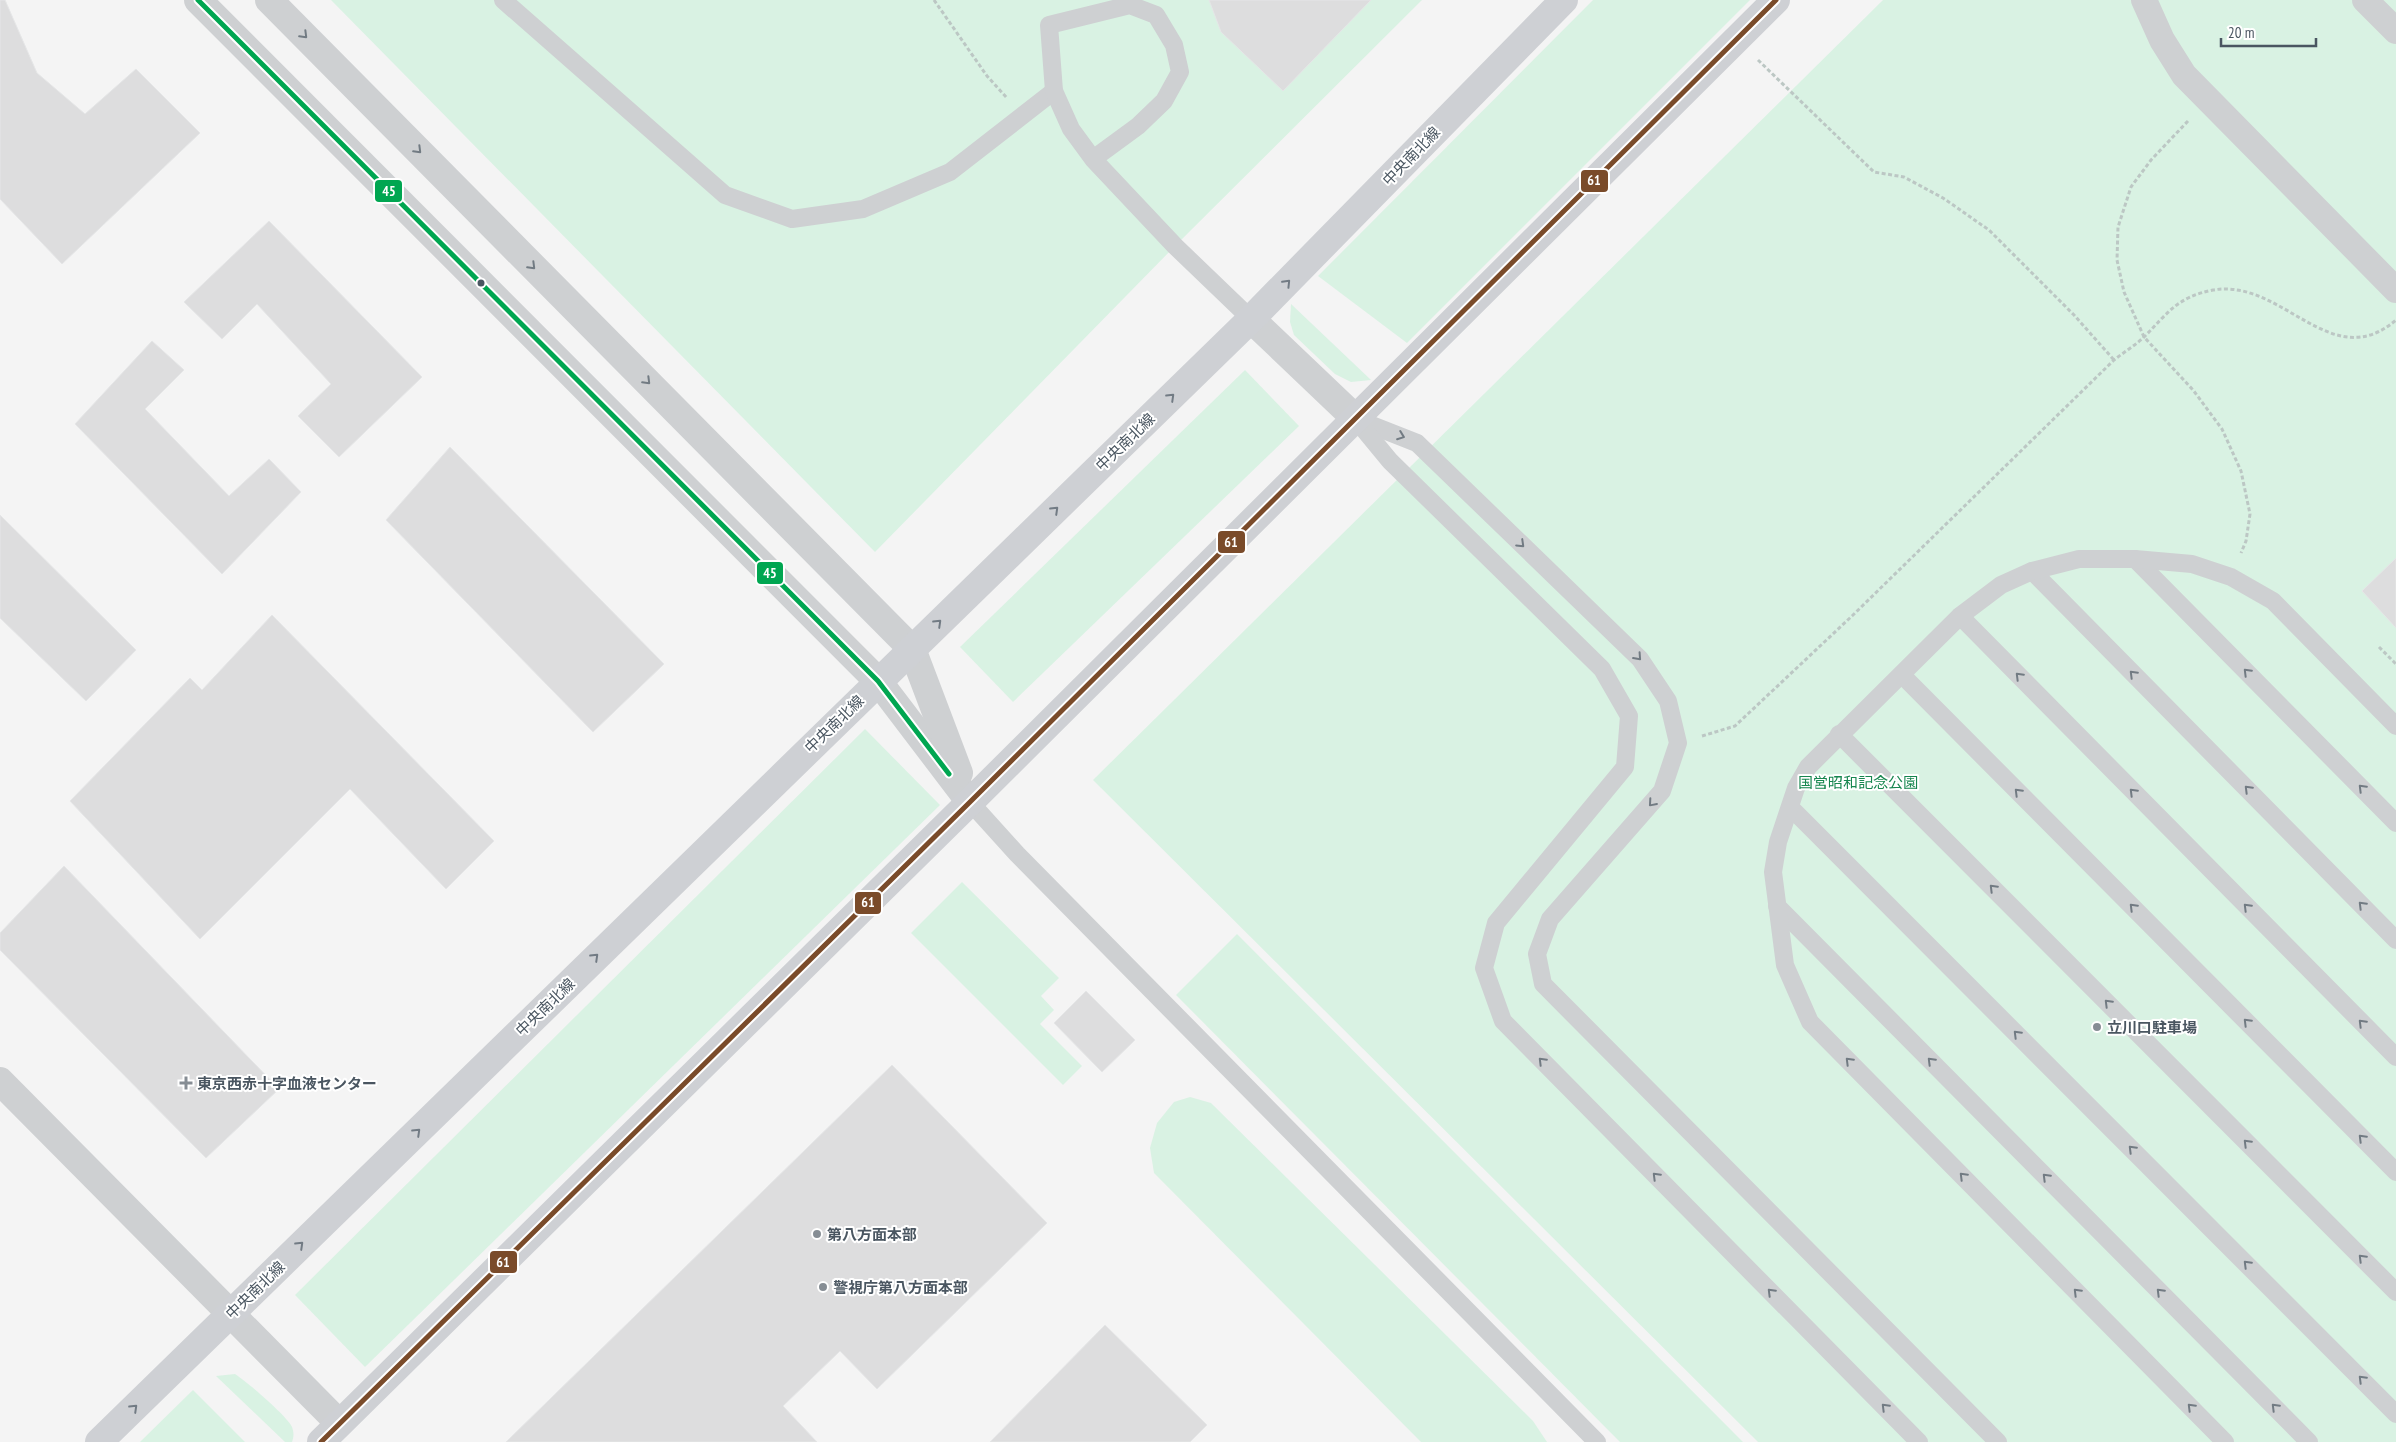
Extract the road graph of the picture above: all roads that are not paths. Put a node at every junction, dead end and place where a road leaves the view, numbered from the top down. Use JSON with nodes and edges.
{"nodes":[{"id":1,"x":198,"y":0,"type":"edge"},
{"id":2,"x":269,"y":0,"type":"edge"},
{"id":3,"x":503,"y":0,"type":"edge"},
{"id":4,"x":1564,"y":0,"type":"edge"},
{"id":5,"x":1776,"y":0,"type":"edge"},
{"id":6,"x":2144,"y":0,"type":"edge"},
{"id":7,"x":2365,"y":0,"type":"edge"},
{"id":8,"x":2396,"y":31,"type":"edge"},
{"id":9,"x":1054,"y":90,"type":"junction"},
{"id":10,"x":1093,"y":159,"type":"junction"},
{"id":11,"x":2396,"y":290,"type":"edge"},
{"id":12,"x":1251,"y":319,"type":"junction"},
{"id":13,"x":1356,"y":419,"type":"junction"},
{"id":14,"x":2135,"y":559,"type":"junction"},
{"id":15,"x":2032,"y":571,"type":"junction"},
{"id":16,"x":1960,"y":616,"type":"junction"},
{"id":17,"x":912,"y":649,"type":"junction"},
{"id":18,"x":1902,"y":675,"type":"junction"},
{"id":19,"x":878,"y":681,"type":"junction"},
{"id":20,"x":2396,"y":726,"type":"edge"},
{"id":21,"x":1839,"y":734,"type":"junction"},
{"id":22,"x":970,"y":802,"type":"junction"},
{"id":23,"x":1791,"y":808,"type":"junction"},
{"id":24,"x":2396,"y":822,"type":"edge"},
{"id":25,"x":1777,"y":906,"type":"junction"},
{"id":26,"x":2396,"y":940,"type":"edge"},
{"id":27,"x":2396,"y":1057,"type":"edge"},
{"id":28,"x":0,"y":1081,"type":"edge"},
{"id":29,"x":2396,"y":1172,"type":"edge"},
{"id":30,"x":2396,"y":1292,"type":"edge"},
{"id":31,"x":230,"y":1314,"type":"junction"},
{"id":32,"x":2396,"y":1414,"type":"edge"},
{"id":33,"x":330,"y":1433,"type":"edge"},
{"id":34,"x":1590,"y":1440,"type":"edge"},
{"id":35,"x":99,"y":1442,"type":"edge"},
{"id":36,"x":1919,"y":1442,"type":"edge"},
{"id":37,"x":1998,"y":1442,"type":"edge"},
{"id":38,"x":2226,"y":1442,"type":"edge"},
{"id":39,"x":2309,"y":1442,"type":"edge"}],
"edges":[{"from":1,"to":19,"type":"street"},
{"from":2,"to":17,"type":"street","one_way":true},
{"from":3,"to":9,"type":"lane"},
{"from":12,"to":4,"type":"main road","name":"中央南北線","one_way":true},
{"from":5,"to":13,"type":"main road"},
{"from":6,"to":11,"type":"street"},
{"from":7,"to":8,"type":"street"},
{"from":9,"to":10,"type":"lane"},
{"from":9,"to":10,"type":"lane"},
{"from":10,"to":12,"type":"lane"},
{"from":12,"to":13,"type":"street"},
{"from":17,"to":12,"type":"main road","name":"中央南北線","one_way":true},
{"from":13,"to":22,"type":"main road"},
{"from":36,"to":13,"type":"lane","one_way":true},
{"from":13,"to":37,"type":"lane","one_way":true},
{"from":14,"to":15,"type":"lane"},
{"from":14,"to":20,"type":"lane"},
{"from":24,"to":14,"type":"lane","one_way":true},
{"from":15,"to":16,"type":"lane"},
{"from":26,"to":15,"type":"lane","one_way":true},
{"from":16,"to":18,"type":"lane"},
{"from":27,"to":16,"type":"lane","one_way":true},
{"from":17,"to":19,"type":"main road","name":"中央南北線"},
{"from":17,"to":22,"type":"street"},
{"from":18,"to":21,"type":"lane"},
{"from":29,"to":18,"type":"lane","one_way":true},
{"from":19,"to":22,"type":"street"},
{"from":31,"to":19,"type":"main road","name":"中央南北線","one_way":true},
{"from":21,"to":23,"type":"lane"},
{"from":30,"to":21,"type":"lane","one_way":true},
{"from":22,"to":33,"type":"main road"},
{"from":22,"to":34,"type":"lane"},
{"from":23,"to":25,"type":"lane"},
{"from":32,"to":23,"type":"lane","one_way":true},
{"from":38,"to":25,"type":"lane","one_way":true},
{"from":39,"to":25,"type":"lane","one_way":true},
{"from":28,"to":31,"type":"street"},
{"from":31,"to":33,"type":"street"},
{"from":35,"to":31,"type":"main road","name":"中央南北線","one_way":true}]}
